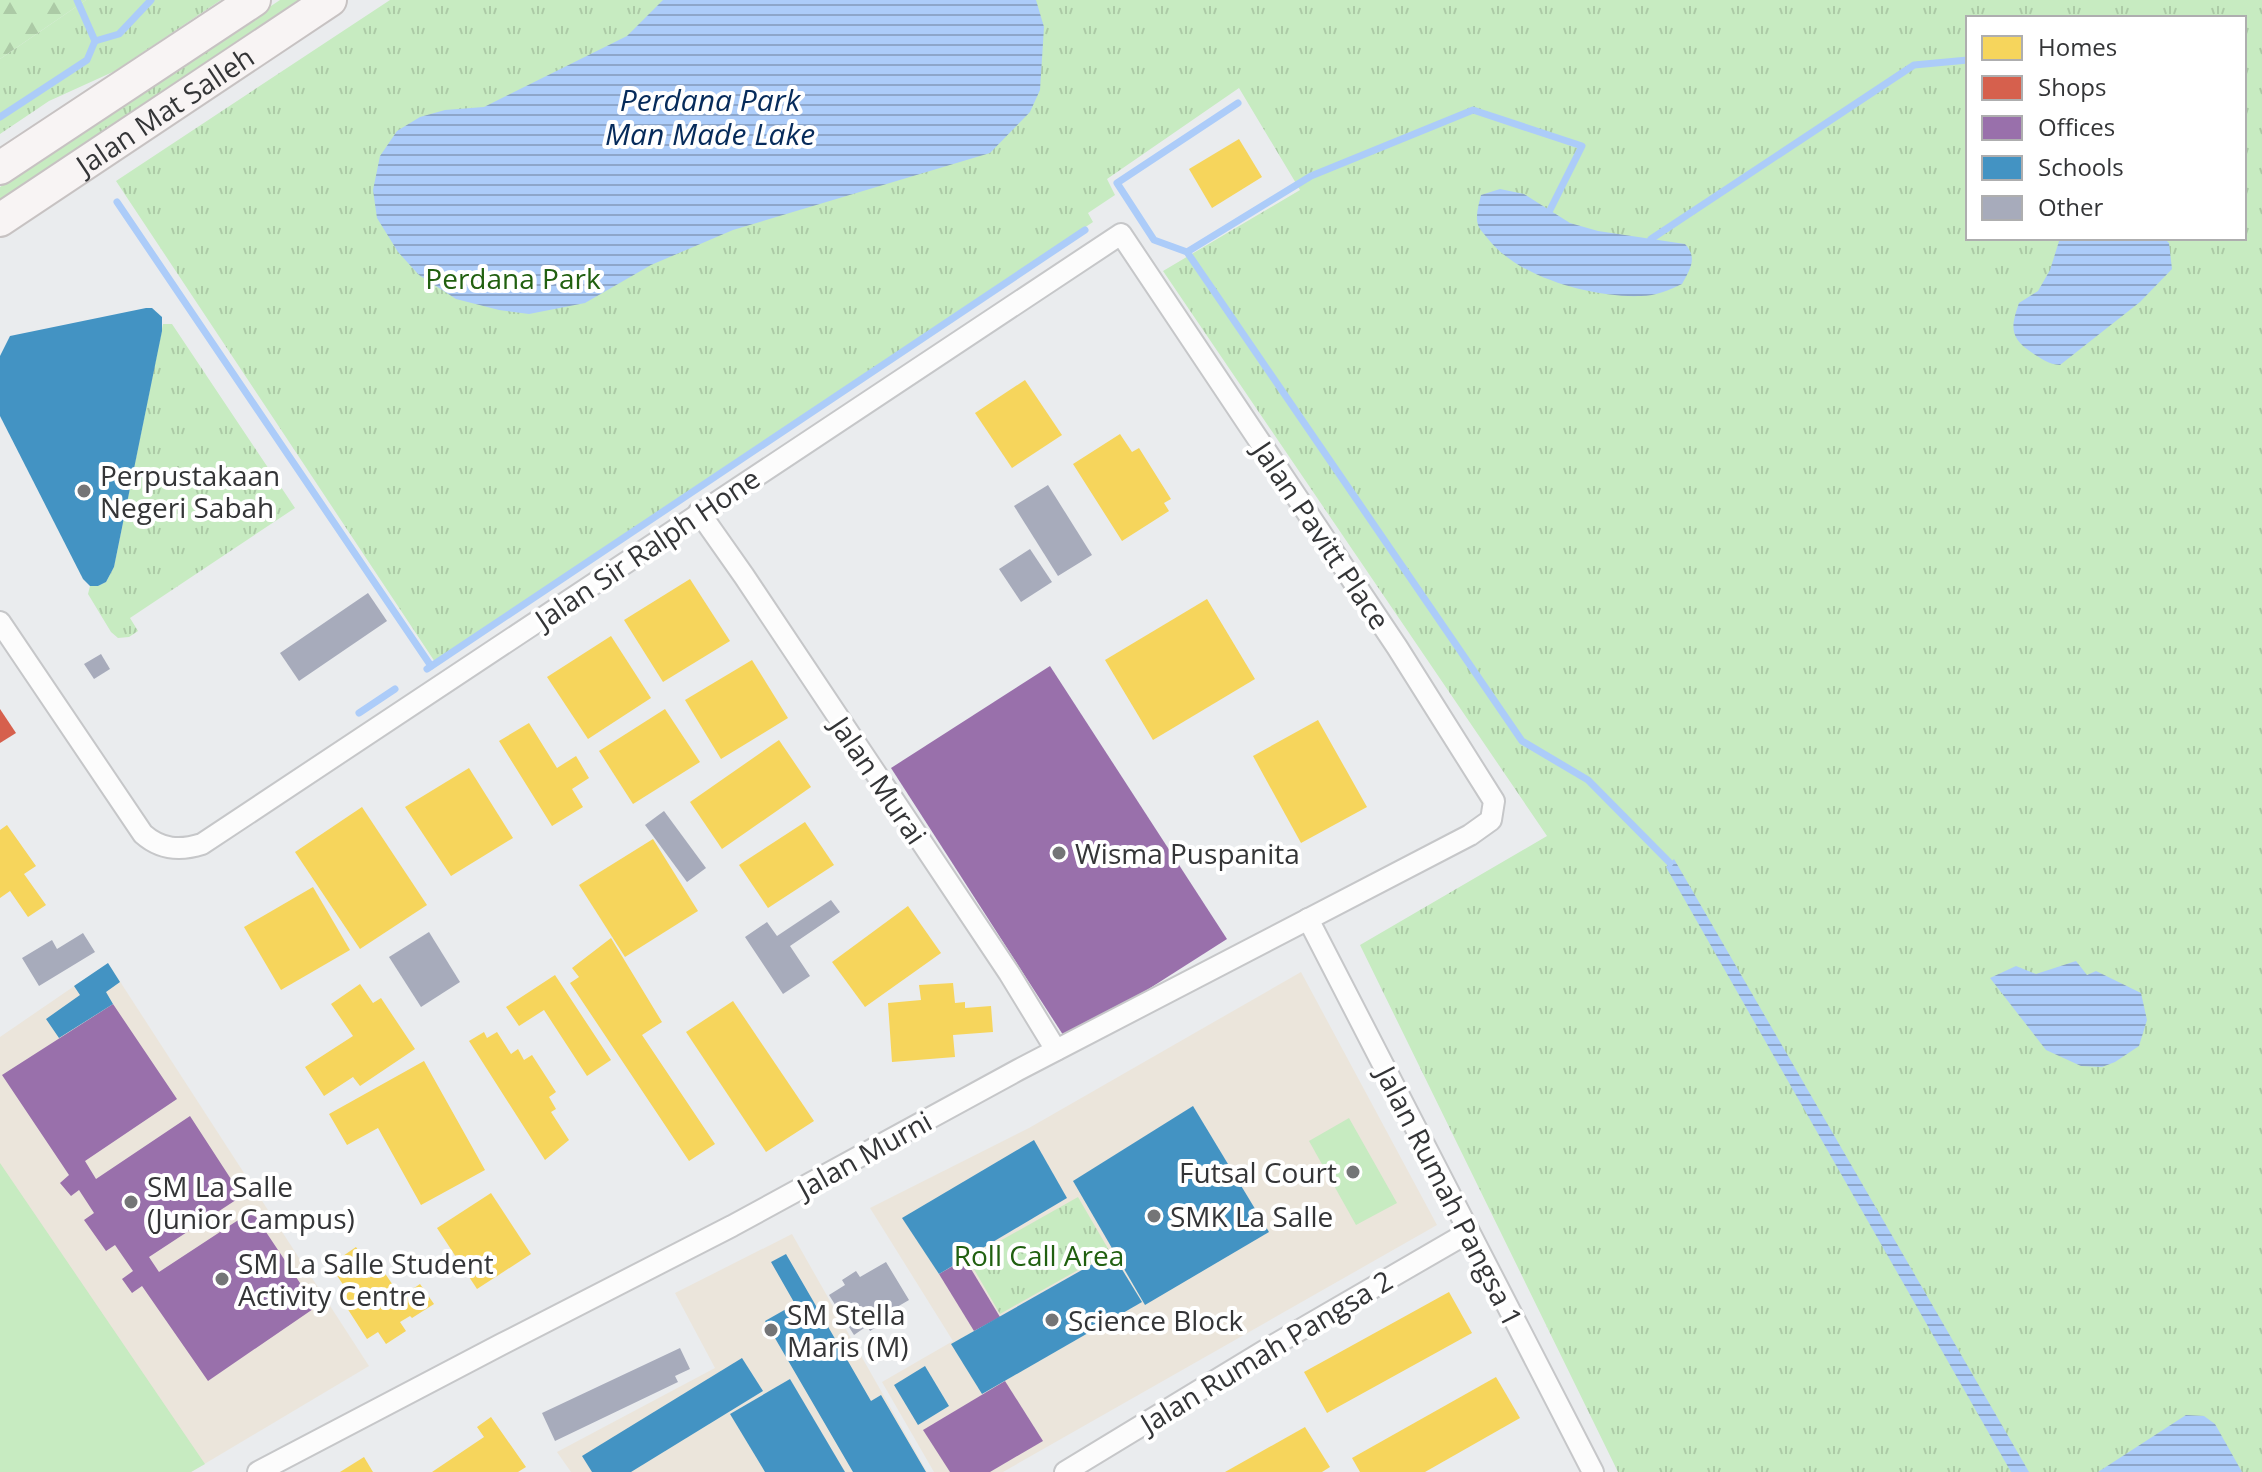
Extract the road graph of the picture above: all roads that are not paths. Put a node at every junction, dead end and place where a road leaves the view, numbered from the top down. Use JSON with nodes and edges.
{"nodes":[{"id":1,"x":254,"y":0,"type":"edge"},
{"id":2,"x":330,"y":0,"type":"edge"},
{"id":3,"x":0,"y":168,"type":"edge"},
{"id":4,"x":0,"y":220,"type":"edge"},
{"id":5,"x":1121,"y":234,"type":"joint"},
{"id":6,"x":699,"y":512,"type":"junction"},
{"id":7,"x":0,"y":622,"type":"edge"},
{"id":8,"x":1470,"y":835,"type":"joint"},
{"id":9,"x":1308,"y":919,"type":"junction"},
{"id":10,"x":1056,"y":1050,"type":"junction"},
{"id":11,"x":1469,"y":1232,"type":"junction"},
{"id":12,"x":258,"y":1472,"type":"edge"},
{"id":13,"x":1065,"y":1472,"type":"edge"},
{"id":14,"x":1593,"y":1472,"type":"edge"}],
"edges":[{"from":1,"to":3,"type":"main road","name":"Jalan Mat Salleh"},
{"from":2,"to":4,"type":"main road","name":"Jalan Mat Salleh"},
{"from":5,"to":6,"type":"street","name":"Jalan Sir Ralph Hone"},
{"from":5,"to":8,"type":"street","name":"Jalan Pavitt Place"},
{"from":6,"to":7,"type":"street","name":"Jalan Sir Ralph Hone"},
{"from":6,"to":10,"type":"street","name":"Jalan Murai"},
{"from":8,"to":9,"type":"street","name":"Jalan Murni"},
{"from":9,"to":10,"type":"street","name":"Jalan Murni"},
{"from":9,"to":11,"type":"street","name":"Jalan Rumah Pangsa 1"},
{"from":10,"to":12,"type":"street","name":"Jalan Murni"},
{"from":11,"to":13,"type":"street","name":"Jalan Rumah Pangsa 2"},
{"from":11,"to":14,"type":"street","name":"Jalan Rumah Pangsa 1"}]}
